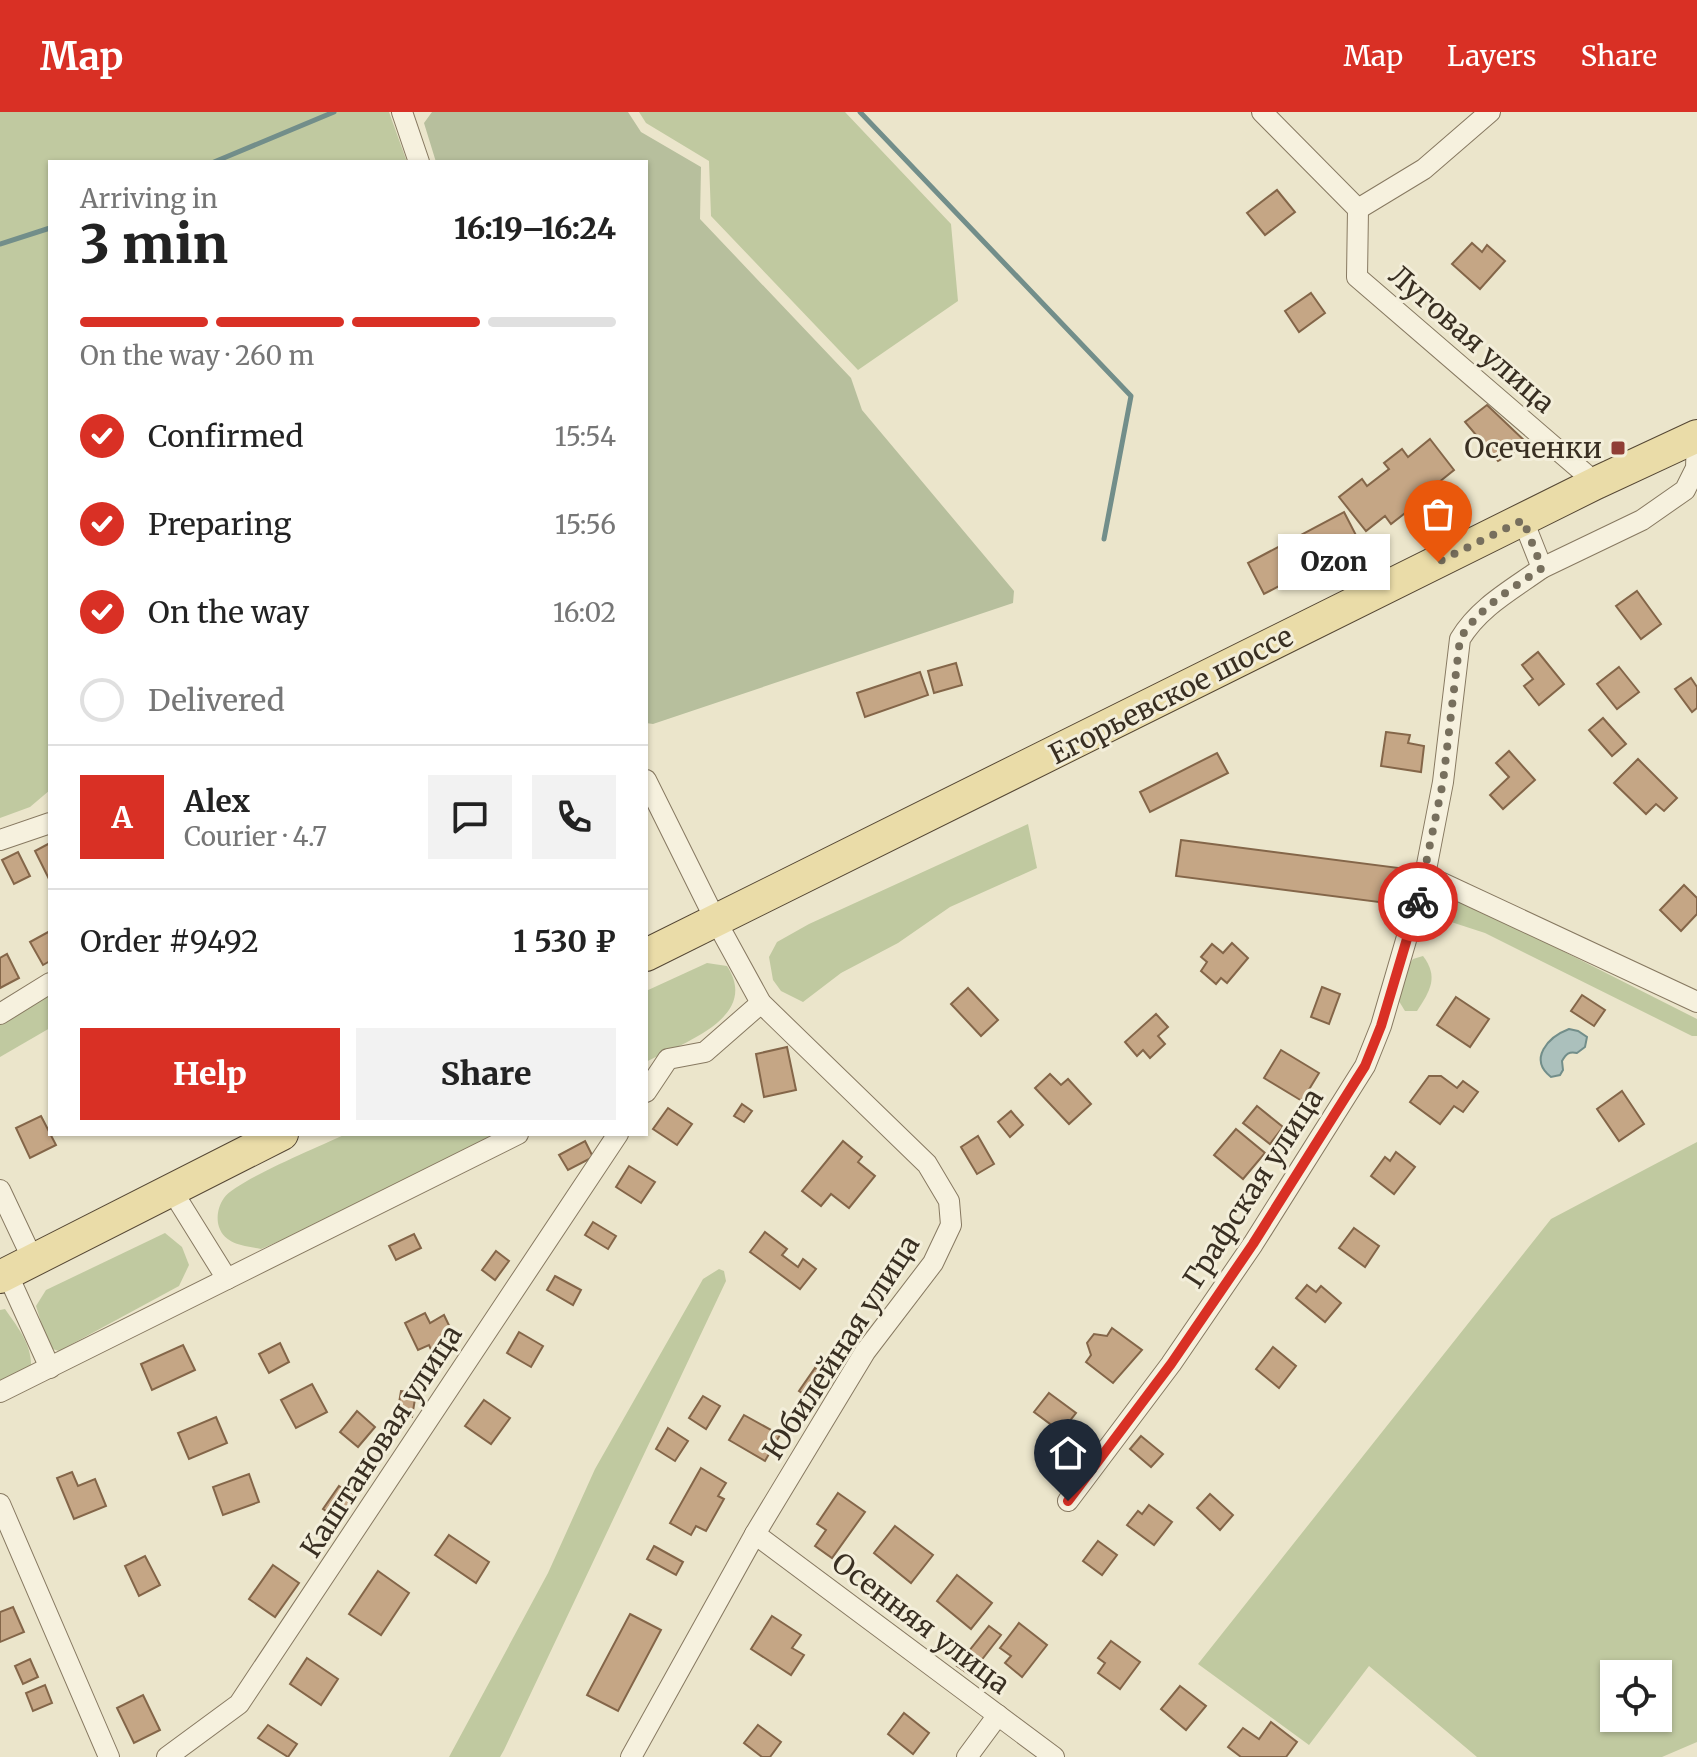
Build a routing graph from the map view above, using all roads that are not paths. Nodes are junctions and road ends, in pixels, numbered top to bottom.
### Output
1 (402, 112) edge
2 (1262, 112) edge
3 (1490, 112) edge
4 (418, 160) edge
5 (1358, 209) junction
6 (1697, 436) edge
7 (1596, 483) junction
8 (1523, 520) junction
9 (1542, 568) junction
10 (648, 784) edge
11 (48, 824) edge
12 (0, 840) edge
13 (1425, 875) junction
14 (716, 921) junction
15 (648, 954) edge
16 (48, 984) edge
17 (1697, 1002) edge
18 (761, 1003) junction
19 (0, 1014) edge
20 (668, 1059) junction
21 (648, 1069) edge
22 (648, 1089) edge
23 (278, 1136) edge
24 (514, 1136) edge
25 (617, 1136) edge
26 (171, 1189) junction
27 (0, 1190) edge
28 (13, 1270) edge
29 (227, 1279) junction
30 (50, 1368) junction
31 (0, 1392) edge
32 (1068, 1501) dead end
33 (0, 1504) edge
34 (755, 1534) junction
35 (998, 1715) junction
36 (109, 1757) edge
37 (167, 1757) edge
38 (631, 1757) edge
39 (967, 1757) edge
40 (1054, 1757) edge

1 - 4 street
2 - 5 street
3 - 5 street
5 - 7 street, Луговая улица
6 - 7 main road, Егорьевское шоссе
6 - 9 street, Графская улица
7 - 8 main road, Егорьевское шоссе
8 - 9 street
8 - 14 main road, Егорьевское шоссе
9 - 13 street, Графская улица
10 - 14 street, Юбилейная улица
11 - 12 street
13 - 17 street
13 - 32 street, Графская улица
14 - 15 main road, Егорьевское шоссе
14 - 18 street, Юбилейная улица
16 - 19 street
18 - 20 street
18 - 34 street, Юбилейная улица
20 - 21 street
20 - 22 street
23 - 26 main road
24 - 29 street
25 - 37 street, Каштановая улица
26 - 28 main road
26 - 29 street
27 - 28 street
28 - 30 street
29 - 30 street
30 - 31 street
33 - 36 street
34 - 35 street, Осенняя улица
34 - 38 street, Юбилейная улица
35 - 39 street
35 - 40 street, Осенняя улица

